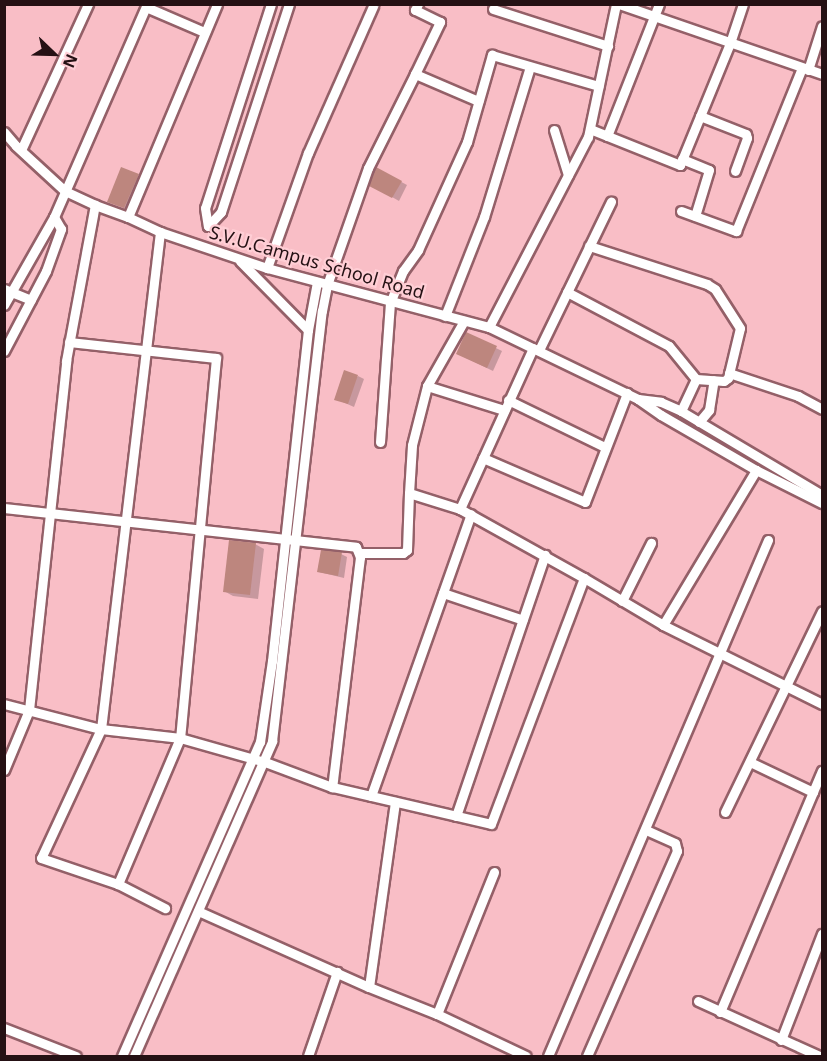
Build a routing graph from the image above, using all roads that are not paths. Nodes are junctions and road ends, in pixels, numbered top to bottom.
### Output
1 (88, 4) edge
2 (217, 4) edge
3 (271, 4) edge
4 (290, 4) edge
5 (418, 4) edge
6 (499, 4) edge
7 (618, 4) edge
8 (659, 4) edge
9 (743, 4) edge
10 (147, 6) edge
11 (373, 6) dead end
12 (654, 17) junction
13 (822, 26) edge
14 (204, 32) junction
15 (730, 43) junction
16 (608, 46) junction
17 (530, 67) junction
18 (805, 69) junction
19 (415, 74) junction
20 (822, 74) edge
21 (599, 86) junction
22 (478, 100) junction
23 (700, 116) junction
24 (590, 129) junction
25 (554, 130) dead end
26 (4, 132) edge
27 (608, 136) junction
28 (21, 150) junction
29 (682, 159) junction
30 (735, 171) dead end
31 (568, 175) junction
32 (65, 191) junction
33 (611, 202) dead end
34 (96, 205) junction
35 (681, 211) dead end
36 (695, 216) junction
37 (54, 217) junction
38 (128, 217) junction
39 (208, 226) junction
40 (160, 232) junction
41 (201, 246) junction
42 (589, 246) junction
43 (238, 258) junction
44 (267, 268) junction
45 (317, 282) junction
46 (327, 285) junction
47 (8, 291) edge
48 (567, 292) junction
49 (31, 300) junction
50 (390, 303) junction
51 (4, 305) edge
52 (445, 316) junction
53 (464, 321) junction
54 (489, 327) junction
55 (308, 330) junction
56 (69, 342) junction
57 (536, 349) junction
58 (4, 351) edge
59 (147, 351) junction
60 (729, 373) junction
61 (696, 379) junction
62 (714, 380) junction
63 (427, 386) junction
64 (627, 393) junction
65 (638, 399) junction
66 (508, 400) junction
67 (822, 409) edge
68 (504, 410) junction
69 (681, 411) junction
70 (699, 422) junction
71 (380, 442) dead end
72 (605, 447) junction
73 (483, 458) junction
74 (756, 470) junction
75 (409, 493) junction
76 (822, 495) edge
77 (822, 503) edge
78 (4, 508) edge
79 (460, 509) junction
80 (50, 513) junction
81 (471, 514) junction
82 (126, 522) junction
83 (199, 530) junction
84 (285, 537) junction
85 (296, 539) junction
86 (768, 540) dead end
87 (651, 543) dead end
88 (360, 553) junction
89 (544, 555) junction
90 (584, 578) junction
91 (443, 593) junction
92 (622, 601) junction
93 (822, 611) edge
94 (523, 620) junction
95 (663, 625) junction
96 (720, 654) junction
97 (787, 687) junction
98 (4, 704) edge
99 (822, 704) edge
100 (29, 710) junction
101 (101, 729) junction
102 (180, 738) junction
103 (254, 759) junction
104 (265, 762) junction
105 (750, 762) junction
106 (4, 770) edge
107 (822, 771) edge
108 (332, 787) junction
109 (813, 792) junction
110 (371, 796) junction
111 (395, 802) junction
112 (725, 812) dead end
113 (456, 816) junction
114 (646, 830) junction
115 (494, 872) dead end
116 (118, 884) junction
117 (165, 908) dead end
118 (198, 911) junction
119 (822, 934) edge
120 (337, 972) junction
121 (369, 987) junction
122 (698, 1001) dead end
123 (720, 1012) junction
124 (437, 1014) junction
125 (4, 1029) edge
126 (781, 1040) junction
127 (76, 1056) edge
128 (122, 1056) edge
129 (134, 1056) edge
130 (308, 1056) edge
131 (526, 1056) edge
132 (548, 1056) edge
133 (587, 1056) edge
134 (819, 1056) edge

1 - 28 street
2 - 14 street
3 - 39 street
4 - 39 street
5 - 19 street
6 - 16 street
7 - 12 street
7 - 16 street
8 - 12 street
9 - 15 street
10 - 14 street
10 - 32 street
11 - 44 street
12 - 15 street
12 - 27 street
13 - 18 street
14 - 38 street
15 - 18 street
15 - 23 street
16 - 21 street
17 - 21 street
17 - 22 street
17 - 52 street
18 - 20 street
18 - 36 street
19 - 22 street
19 - 46 street
21 - 24 street
22 - 50 street
23 - 29 street
23 - 30 street
24 - 27 street
24 - 31 street
25 - 31 street
26 - 28 street, S.V.U.Campus School Road
27 - 29 street
28 - 32 street, S.V.U.Campus School Road
29 - 36 street
31 - 54 street
32 - 34 street, S.V.U.Campus School Road
32 - 37 street
33 - 42 street
34 - 38 street, S.V.U.Campus School Road
34 - 56 street
35 - 36 street
37 - 47 street
37 - 49 street
38 - 40 street, S.V.U.Campus School Road
39 - 41 street
40 - 41 street, S.V.U.Campus School Road
40 - 59 street
41 - 43 street, S.V.U.Campus School Road
42 - 48 street
42 - 60 street
43 - 44 street, S.V.U.Campus School Road
43 - 55 street
44 - 45 street, S.V.U.Campus School Road
45 - 46 street, S.V.U.Campus School Road
45 - 55 street
46 - 50 street, S.V.U.Campus School Road
46 - 85 street
47 - 49 street
47 - 51 street
48 - 57 street
48 - 61 street
49 - 58 street
50 - 52 street, S.V.U.Campus School Road
50 - 71 street
52 - 53 street, S.V.U.Campus School Road
53 - 54 street, S.V.U.Campus School Road
53 - 63 street
54 - 57 street, S.V.U.Campus School Road
55 - 84 street
56 - 59 street
56 - 80 street
57 - 64 street, S.V.U.Campus School Road
57 - 66 street
59 - 82 street
59 - 83 street
60 - 62 street
60 - 67 street
61 - 62 street
61 - 69 street
62 - 70 street
63 - 68 street
63 - 75 street
64 - 65 street, S.V.U.Campus School Road
64 - 72 street
65 - 69 street, S.V.U.Campus School Road
65 - 74 street, S.V.U.Campus School Road
66 - 68 street
66 - 72 street
68 - 73 street
69 - 70 street, S.V.U.Campus School Road
70 - 76 street, S.V.U.Campus School Road
72 - 73 street
73 - 79 street
74 - 77 street, S.V.U.Campus School Road
74 - 95 street
75 - 79 street
75 - 88 street
78 - 80 street
79 - 81 street
80 - 82 street
80 - 100 street
81 - 89 street
81 - 91 street
82 - 83 street
82 - 101 street
83 - 84 street
83 - 102 street
84 - 85 street
84 - 103 street
85 - 88 street
85 - 104 street
86 - 96 street
87 - 92 street
88 - 108 street
89 - 90 street
89 - 94 street
90 - 92 street
90 - 113 street
91 - 94 street
91 - 110 street
92 - 95 street
93 - 97 street
94 - 113 street
95 - 96 street
96 - 97 street
96 - 114 street
97 - 99 street
97 - 105 street
98 - 100 street
100 - 101 street
100 - 106 street
101 - 102 street
101 - 116 street
102 - 103 street
102 - 116 street
103 - 104 street
103 - 128 street
104 - 108 street
104 - 118 street
105 - 109 street
105 - 112 street
107 - 109 street
108 - 110 street
109 - 123 street
110 - 111 street
111 - 113 street
111 - 121 street
114 - 132 street
114 - 133 street
115 - 124 street
116 - 117 street
118 - 120 street
118 - 129 street
119 - 126 street
120 - 121 street
120 - 130 street
121 - 124 street
122 - 123 street
123 - 126 street
124 - 131 street
125 - 127 street
126 - 134 street

